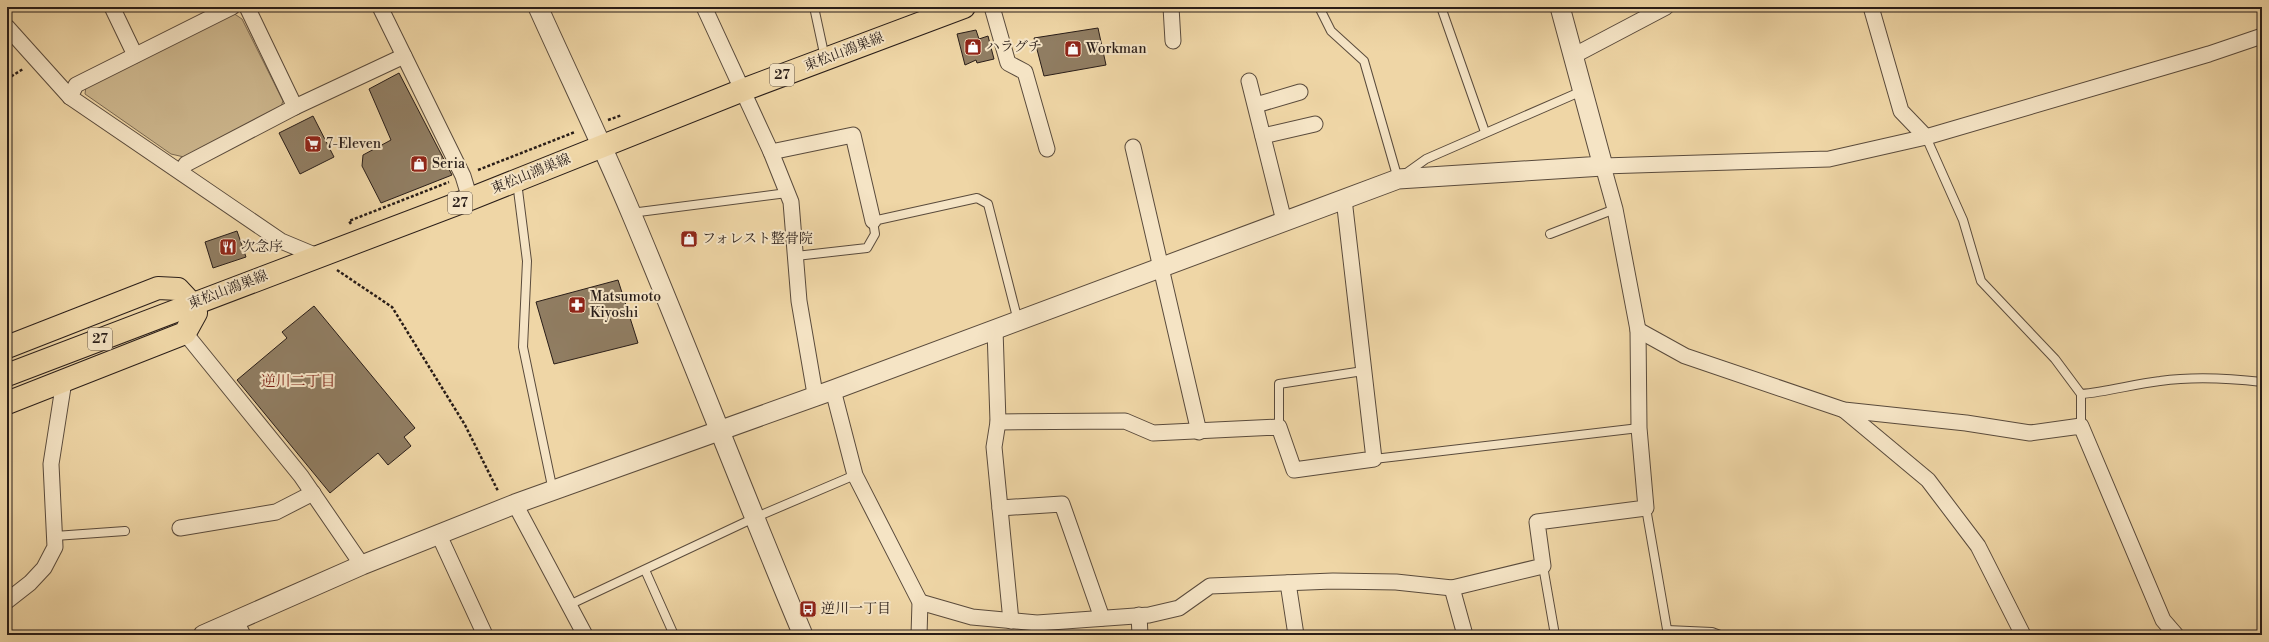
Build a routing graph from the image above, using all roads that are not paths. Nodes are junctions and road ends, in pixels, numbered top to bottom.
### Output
1 (112, 7) edge
2 (232, 7) edge
3 (248, 7) edge
4 (380, 7) edge
5 (538, 7) edge
6 (704, 7) edge
7 (814, 7) edge
8 (964, 7) edge
9 (992, 7) edge
10 (1171, 7) edge
11 (1318, 7) edge
12 (1441, 7) edge
13 (1560, 7) edge
14 (1666, 7) edge
15 (1871, 7) edge
16 (7, 27) edge
17 (2262, 36) edge
18 (1173, 41) dead end
19 (135, 55) junction
20 (404, 56) junction
21 (1573, 56) junction
22 (826, 59) junction
23 (1249, 81) dead end
24 (743, 90) junction
25 (1582, 91) junction
26 (1300, 92) dead end
27 (70, 97) junction
28 (1256, 105) junction
29 (295, 107) junction
30 (1315, 124) dead end
31 (1485, 132) junction
32 (1263, 136) junction
33 (1926, 137) junction
34 (601, 146) junction
35 (1133, 147) dead end
36 (1047, 149) dead end
37 (771, 152) junction
38 (1603, 166) junction
39 (181, 171) junction
40 (1398, 179) junction
41 (517, 180) junction
42 (787, 193) junction
43 (470, 199) junction
44 (1344, 199) junction
45 (1615, 209) junction
46 (631, 213) junction
47 (873, 221) junction
48 (1284, 221) junction
49 (1550, 234) dead end
50 (317, 256) junction
51 (796, 256) junction
52 (1160, 268) junction
53 (192, 304) junction
54 (1018, 321) junction
55 (995, 329) junction
56 (1638, 330) junction
57 (185, 333) junction
58 (7, 347) edge
59 (1363, 371) junction
60 (7, 375) edge
61 (64, 381) junction
62 (2262, 382) edge
63 (824, 392) junction
64 (2081, 394) junction
65 (7, 403) edge
66 (1844, 410) junction
67 (998, 422) junction
68 (2082, 426) junction
69 (1279, 427) junction
70 (1639, 428) junction
71 (720, 429) junction
72 (1199, 432) junction
73 (1374, 459) junction
74 (855, 475) junction
75 (553, 491) junction
76 (313, 493) junction
77 (510, 505) junction
78 (1000, 508) junction
79 (1646, 508) junction
80 (754, 518) junction
81 (180, 528) dead end
82 (125, 532) dead end
83 (438, 533) junction
84 (56, 536) junction
85 (362, 565) junction
86 (1543, 566) junction
87 (644, 570) junction
88 (1288, 583) junction
89 (1452, 588) junction
90 (7, 602) edge
91 (920, 602) junction
92 (569, 605) junction
93 (1139, 615) junction
94 (1102, 618) junction
95 (1012, 621) junction
96 (239, 628) edge
97 (1038, 629) edge
98 (1667, 632) edge
99 (203, 635) edge
100 (485, 635) edge
101 (585, 635) edge
102 (674, 635) edge
103 (803, 635) edge
104 (919, 635) edge
105 (1140, 635) edge
106 (1296, 635) edge
107 (1464, 635) edge
108 (1555, 635) edge
109 (1720, 635) edge
110 (2023, 635) edge
111 (2176, 635) edge

1 - 19 street
2 - 19 street
3 - 29 street
4 - 20 street
5 - 34 street
6 - 24 street
7 - 22 lane
8 - 22 main road, 東松山鴻巣線 / 27
9 - 36 street
10 - 18 street
11 - 40 lane
12 - 31 lane
13 - 21 street
14 - 21 street
15 - 33 street
16 - 27 street
17 - 33 street
19 - 27 street
20 - 29 street
20 - 43 street
21 - 25 street
22 - 24 main road, 東松山鴻巣線 / 27
23 - 28 street
24 - 34 main road, 東松山鴻巣線 / 27
24 - 37 street
25 - 31 lane
25 - 38 street
26 - 28 street
27 - 39 street
28 - 32 street
29 - 39 street
30 - 32 street
31 - 40 lane
32 - 48 street
33 - 38 street
33 - 64 lane
34 - 41 main road, 東松山鴻巣線 / 27
34 - 46 street
35 - 52 street
37 - 42 street
37 - 47 street
38 - 40 street
38 - 45 street
39 - 50 street
40 - 44 street
41 - 43 main road, 東松山鴻巣線 / 27
41 - 75 lane
42 - 46 lane
42 - 51 street
43 - 50 main road, 東松山鴻巣線 / 27
44 - 48 street
44 - 59 street
45 - 49 lane
45 - 56 street
46 - 71 street
47 - 51 lane
47 - 54 lane
48 - 52 street
50 - 53 main road, 東松山鴻巣線 / 27
51 - 63 street
52 - 54 street
52 - 72 street
53 - 57 main road
53 - 58 main road
53 - 60 main road, 東松山鴻巣線 / 27
54 - 55 street
55 - 63 street
55 - 67 street
56 - 66 street
56 - 70 street
57 - 61 main road
57 - 76 street
59 - 69 lane
59 - 73 street
61 - 65 main road
61 - 84 street
62 - 64 lane
63 - 71 street
63 - 74 street
64 - 68 lane
66 - 68 street
66 - 110 street
67 - 72 street
67 - 78 street
68 - 111 street
69 - 72 street
69 - 73 street
70 - 73 lane
70 - 79 street
71 - 75 street
71 - 80 street
74 - 80 lane
74 - 91 street
75 - 77 street
76 - 81 street
76 - 85 street
77 - 83 street
77 - 92 street
78 - 94 street
78 - 95 street
79 - 86 street
79 - 98 lane
80 - 87 lane
80 - 103 street
82 - 84 lane
83 - 85 street
83 - 100 street
84 - 90 street
85 - 96 street
86 - 89 street
86 - 108 lane
87 - 92 lane
87 - 102 lane
88 - 89 street
88 - 93 street
88 - 106 street
89 - 107 street
91 - 95 street
91 - 104 street
92 - 101 street
93 - 94 street
93 - 105 street
94 - 97 street
95 - 97 street
96 - 99 street
98 - 109 lane

